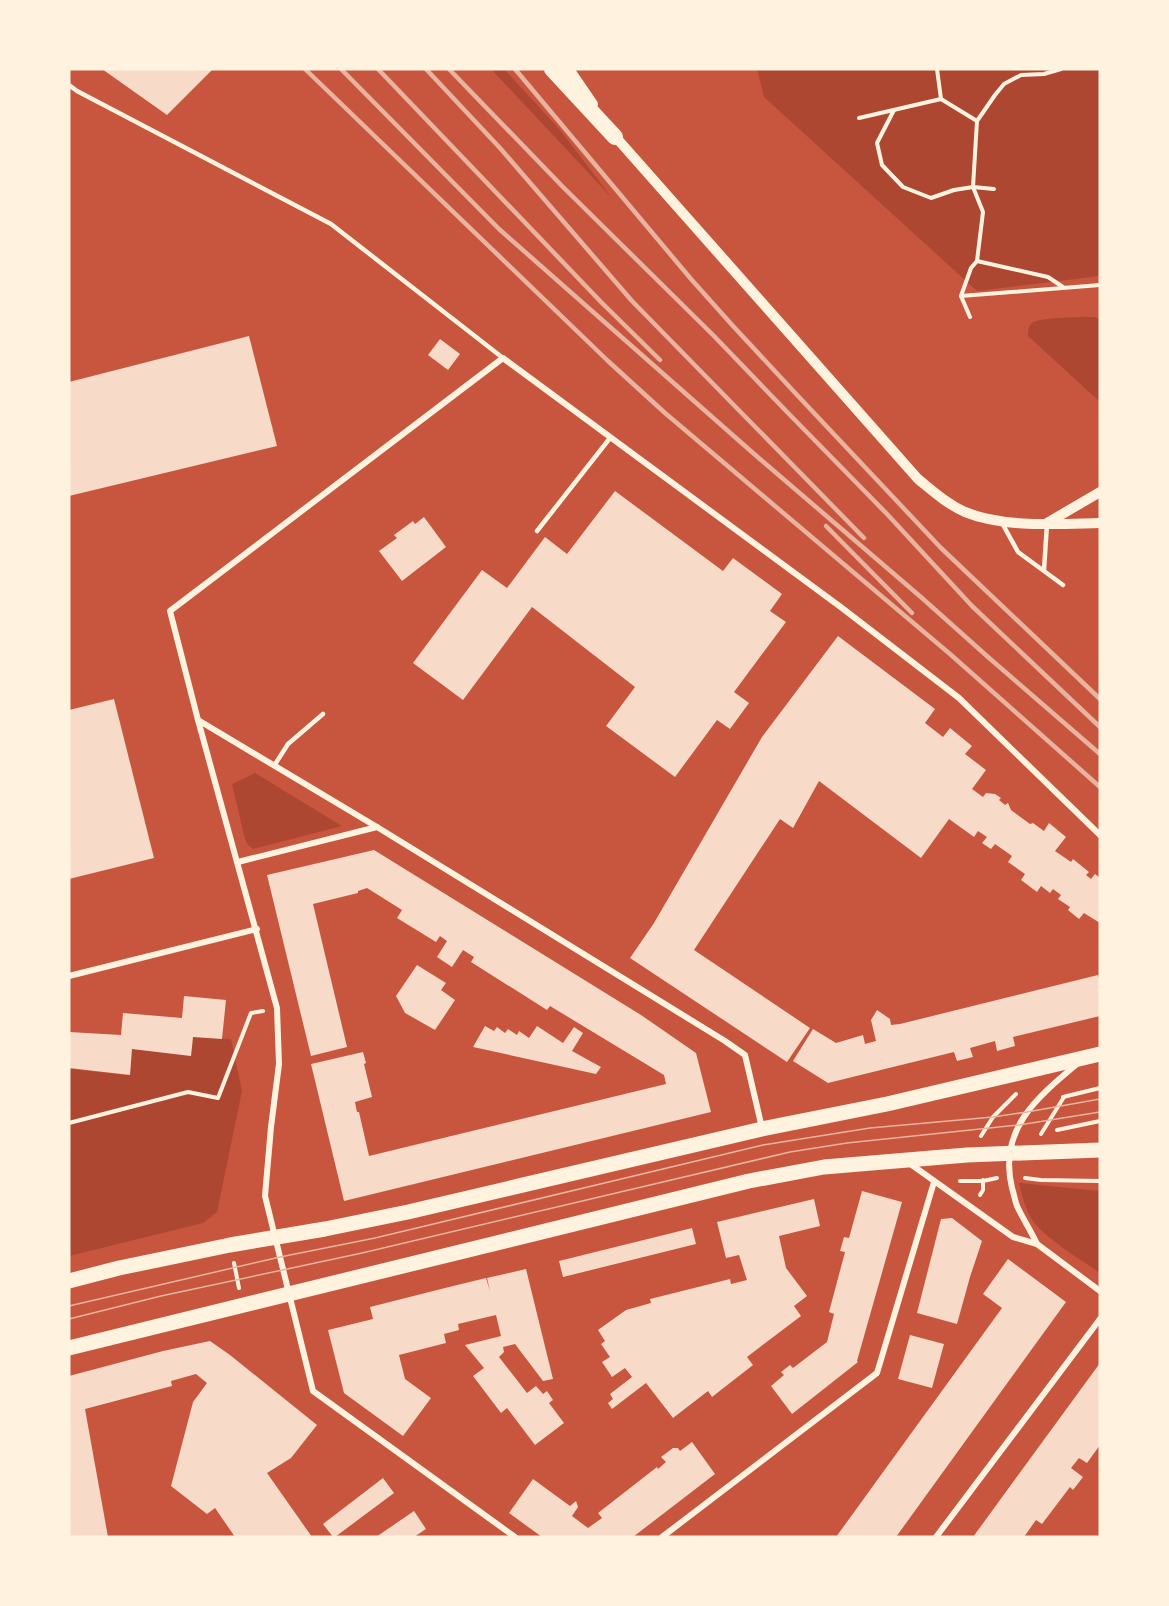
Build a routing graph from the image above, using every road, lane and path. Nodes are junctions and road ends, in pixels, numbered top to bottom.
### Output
1 (552, 69) edge
2 (570, 69) edge
3 (937, 69) edge
4 (1061, 69) edge
5 (69, 85) edge
6 (941, 99) junction
7 (894, 110) junction
8 (859, 118) dead end
9 (977, 121) junction
10 (615, 137) junction
11 (974, 187) junction
12 (994, 189) dead end
13 (977, 261) junction
14 (1100, 285) edge
15 (1063, 287) junction
16 (961, 296) junction
17 (970, 318) dead end
18 (503, 358) junction
19 (610, 438) junction
20 (1100, 492) edge
21 (1000, 521) junction
22 (1047, 524) junction
23 (1100, 524) edge
24 (537, 531) dead end
25 (1044, 570) junction
26 (1063, 585) dead end
27 (323, 714) dead end
28 (198, 720) junction
29 (274, 766) junction
30 (377, 827) junction
31 (1100, 835) edge
32 (238, 862) junction
33 (257, 929) junction
34 (69, 976) edge
35 (277, 1008) junction
36 (1100, 1054) edge
37 (1084, 1058) junction
38 (1015, 1074) junction
39 (1100, 1121) edge
40 (69, 1123) edge
41 (762, 1129) junction
42 (1041, 1134) dead end
43 (1100, 1150) edge
44 (1009, 1154) junction
45 (980, 1155) junction
46 (903, 1160) junction
47 (1009, 1176) junction
48 (983, 1180) junction
49 (1100, 1181) edge
50 (934, 1182) junction
51 (276, 1238) junction
52 (1037, 1244) junction
53 (230, 1245) junction
54 (69, 1281) edge
55 (1100, 1291) edge
56 (289, 1293) junction
57 (243, 1305) junction
58 (1100, 1318) edge
59 (69, 1348) edge
60 (515, 1537) edge
61 (662, 1537) edge
62 (936, 1537) edge

1 - 10 highway
2 - 10 street
3 - 6 path
4 - 9 path
5 - 18 lane
6 - 7 path
6 - 9 path
7 - 8 path
7 - 11 path
9 - 11 path
10 - 21 street
11 - 12 path
11 - 13 path
13 - 15 path
13 - 16 path
14 - 15 path
15 - 16 path
16 - 17 path
18 - 19 street
18 - 28 street
19 - 24 lane
19 - 31 street
20 - 22 street
21 - 22 street
21 - 25 lane
22 - 23 street
22 - 25 lane
25 - 26 lane
27 - 29 lane
28 - 29 street
28 - 32 street
29 - 30 street
30 - 32 street
30 - 41 street
32 - 33 street
33 - 34 street
33 - 35 street
35 - 40 path
35 - 51 street
36 - 37 main road
37 - 38 main road
37 - 44 street
38 - 41 main road
38 - 45 path
39 - 42 path
41 - 51 main road
43 - 44 main road
44 - 45 main road
44 - 47 street
45 - 46 main road
45 - 48 path
46 - 50 street
46 - 56 main road
47 - 48 path
47 - 49 path
47 - 52 street
48 - 50 path
50 - 52 street
50 - 61 street
51 - 53 main road
51 - 56 street
52 - 55 street
53 - 54 main road
53 - 57 path
56 - 57 main road
56 - 60 street
57 - 59 main road
58 - 62 street

